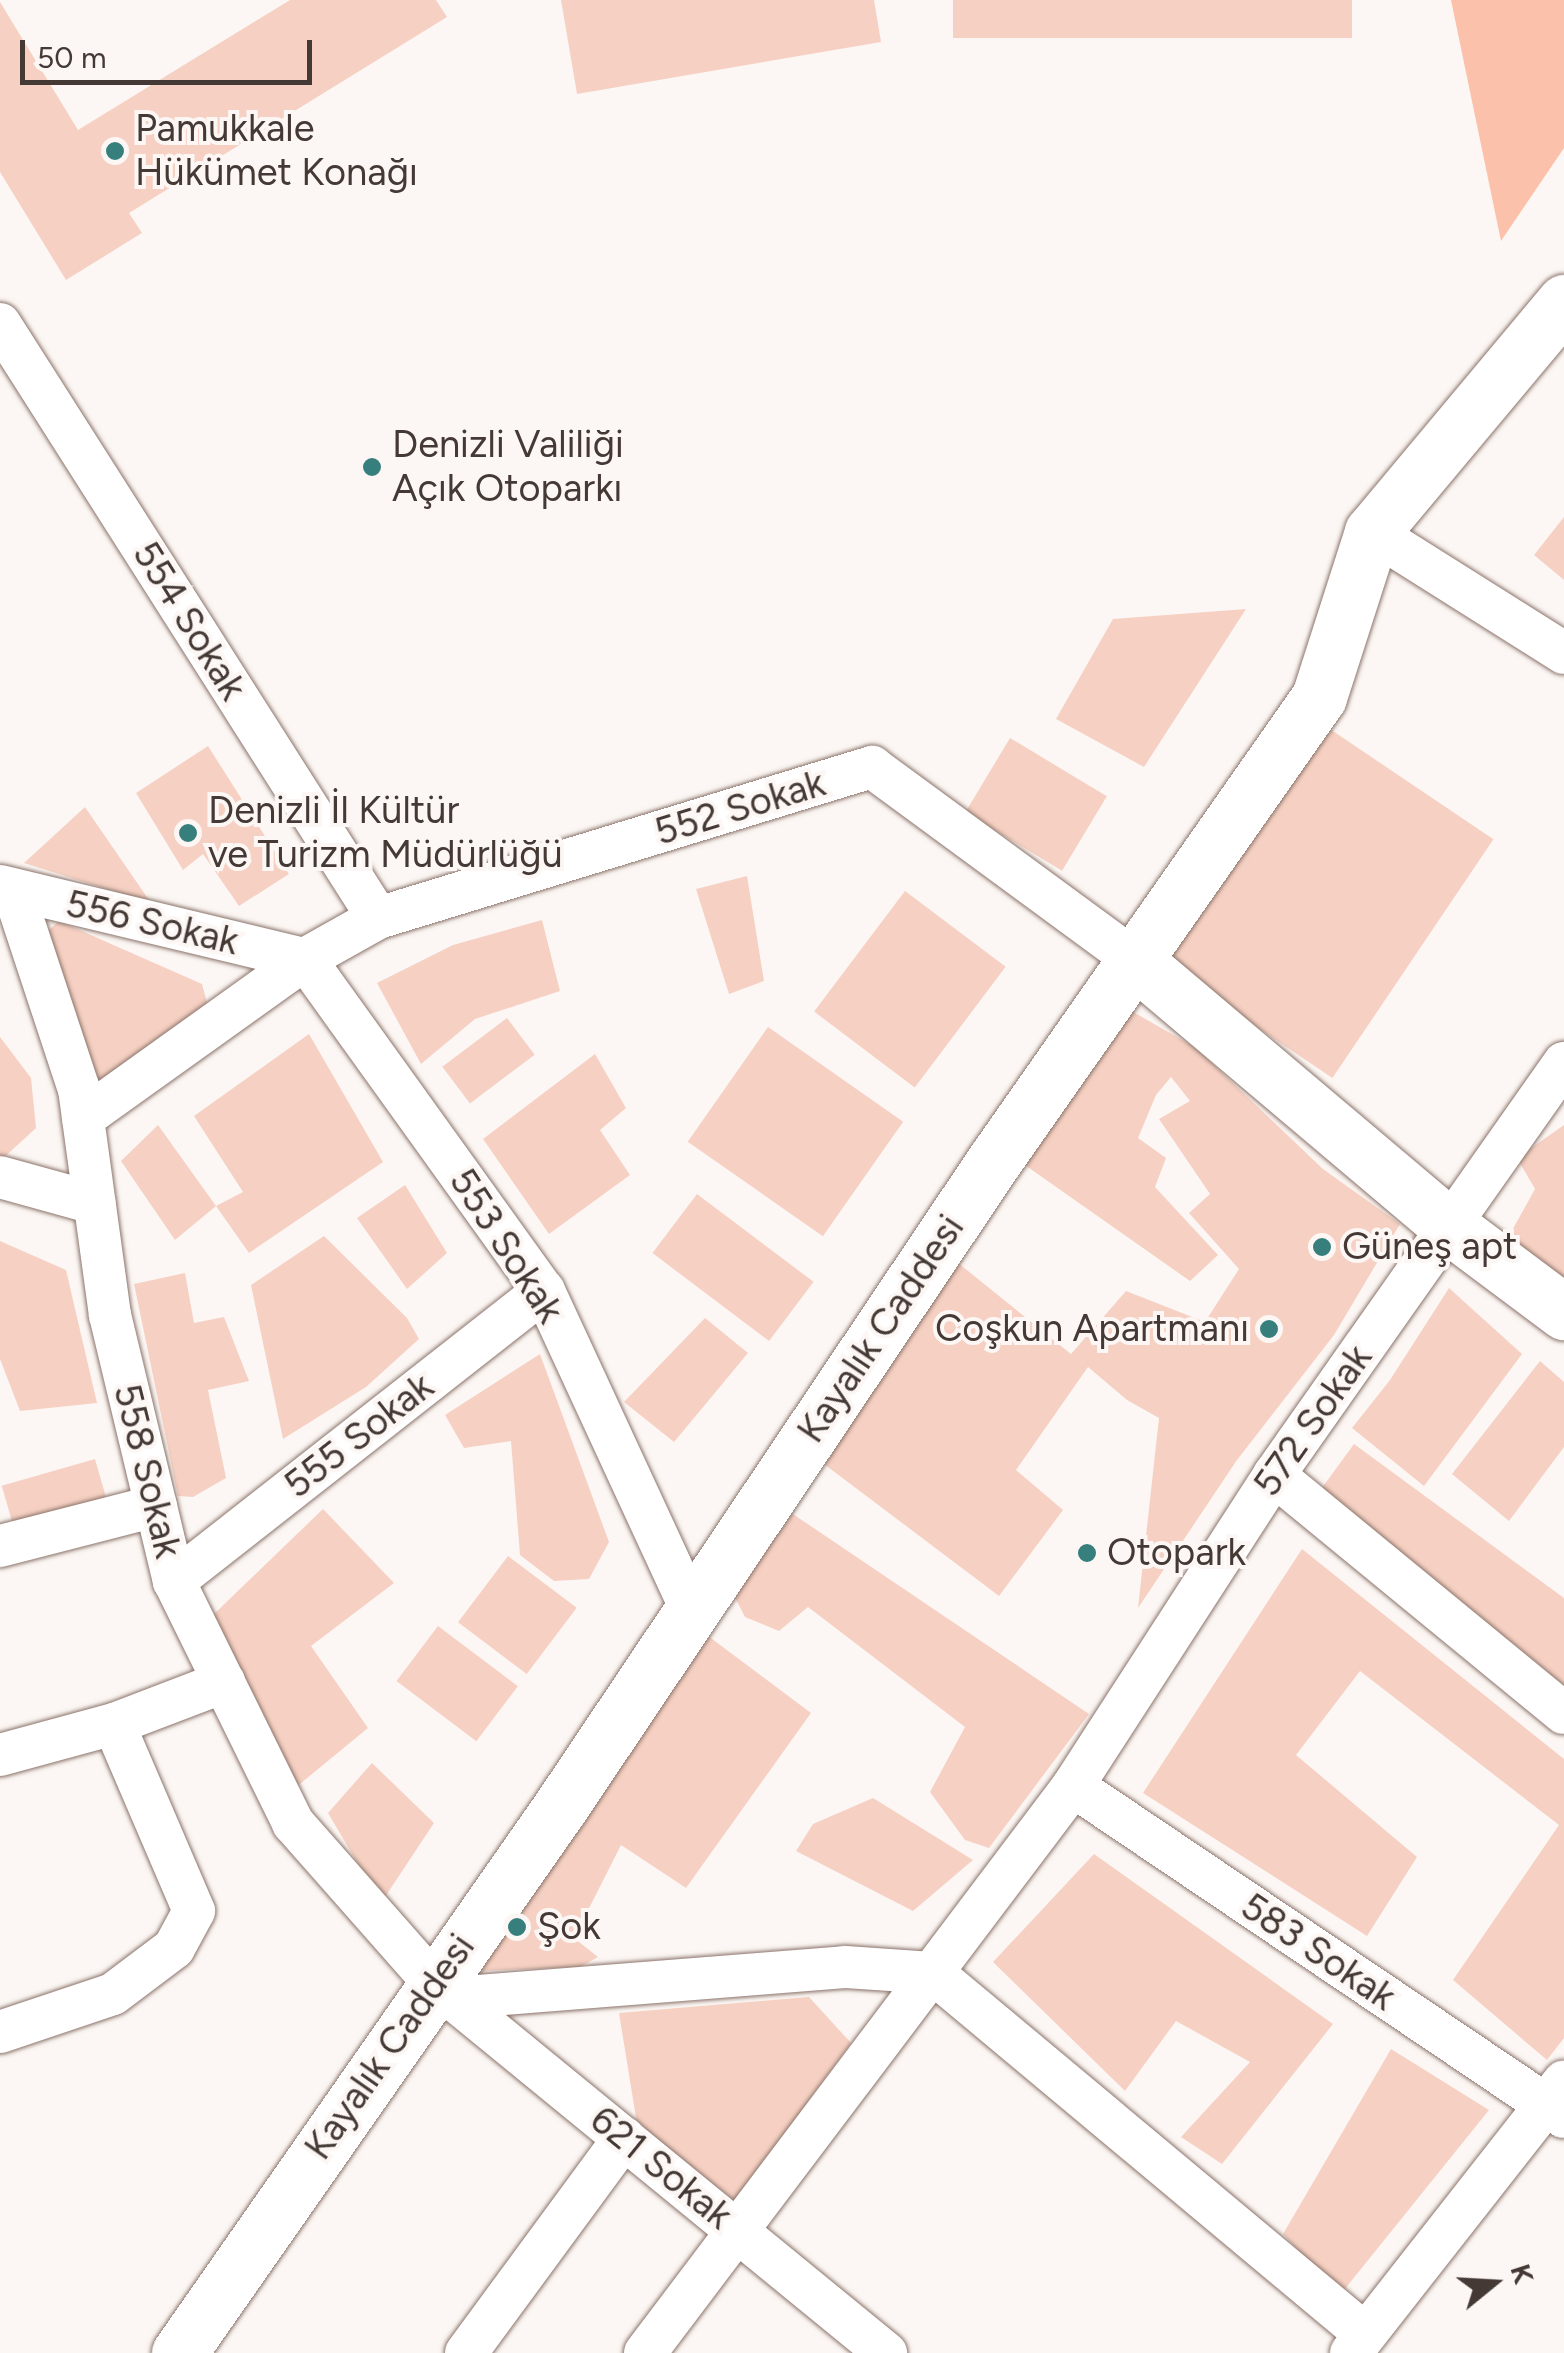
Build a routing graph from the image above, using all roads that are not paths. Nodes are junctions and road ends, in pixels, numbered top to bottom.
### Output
1 (1564, 302) edge
2 (0, 324) edge
3 (1372, 532) junction
4 (1564, 653) edge
5 (7, 888) edge
6 (378, 918) junction
7 (305, 959) junction
8 (1133, 960) junction
9 (1564, 1063) edge
10 (83, 1118) junction
11 (0, 1177) edge
12 (94, 1203) junction
13 (1449, 1226) junction
14 (544, 1291) junction
15 (1564, 1312) edge
16 (1274, 1475) junction
17 (156, 1506) junction
18 (0, 1546) edge
19 (174, 1581) junction
20 (692, 1611) junction
21 (224, 1682) junction
22 (1564, 1713) edge
23 (114, 1724) junction
24 (0, 1754) edge
25 (1073, 1786) junction
26 (933, 1972) junction
27 (444, 1991) junction
28 (0, 2032) edge
29 (1557, 2100) edge
30 (624, 2138) junction
31 (739, 2232) junction
32 (1358, 2344) edge
33 (179, 2353) edge
34 (466, 2353) edge
35 (645, 2353) edge
36 (886, 2353) edge

1 - 3 street, Kayalık Caddesi
2 - 6 street, 554 Sokak
3 - 4 street
3 - 8 street, Kayalık Caddesi
5 - 7 street, 556 Sokak
5 - 10 street, 558 Sokak
6 - 7 street, 552 Sokak
6 - 8 street, 552 Sokak
7 - 10 street, 552 Sokak
7 - 14 street, 553 Sokak
8 - 13 street
8 - 20 street, Kayalık Caddesi
9 - 13 street, 572 Sokak
10 - 12 street, 558 Sokak
11 - 12 street
12 - 17 street, 558 Sokak
13 - 15 street
13 - 16 street, 572 Sokak
14 - 19 street, 555 Sokak
14 - 20 street, 553 Sokak
16 - 22 street
16 - 25 street, 572 Sokak
17 - 18 street
17 - 19 street, 558 Sokak
19 - 21 street, 558 Sokak
20 - 27 street, Kayalık Caddesi
21 - 23 street
21 - 27 street, 558 Sokak
23 - 24 street
23 - 28 street
25 - 26 street, 572 Sokak
25 - 29 street, 583 Sokak
26 - 27 street
26 - 31 street, 572 Sokak
26 - 32 street
27 - 30 street, 621 Sokak
27 - 33 street, Kayalık Caddesi
29 - 32 street
30 - 31 street, 621 Sokak
30 - 34 street
31 - 35 street, 572 Sokak
31 - 36 street, 621 Sokak

